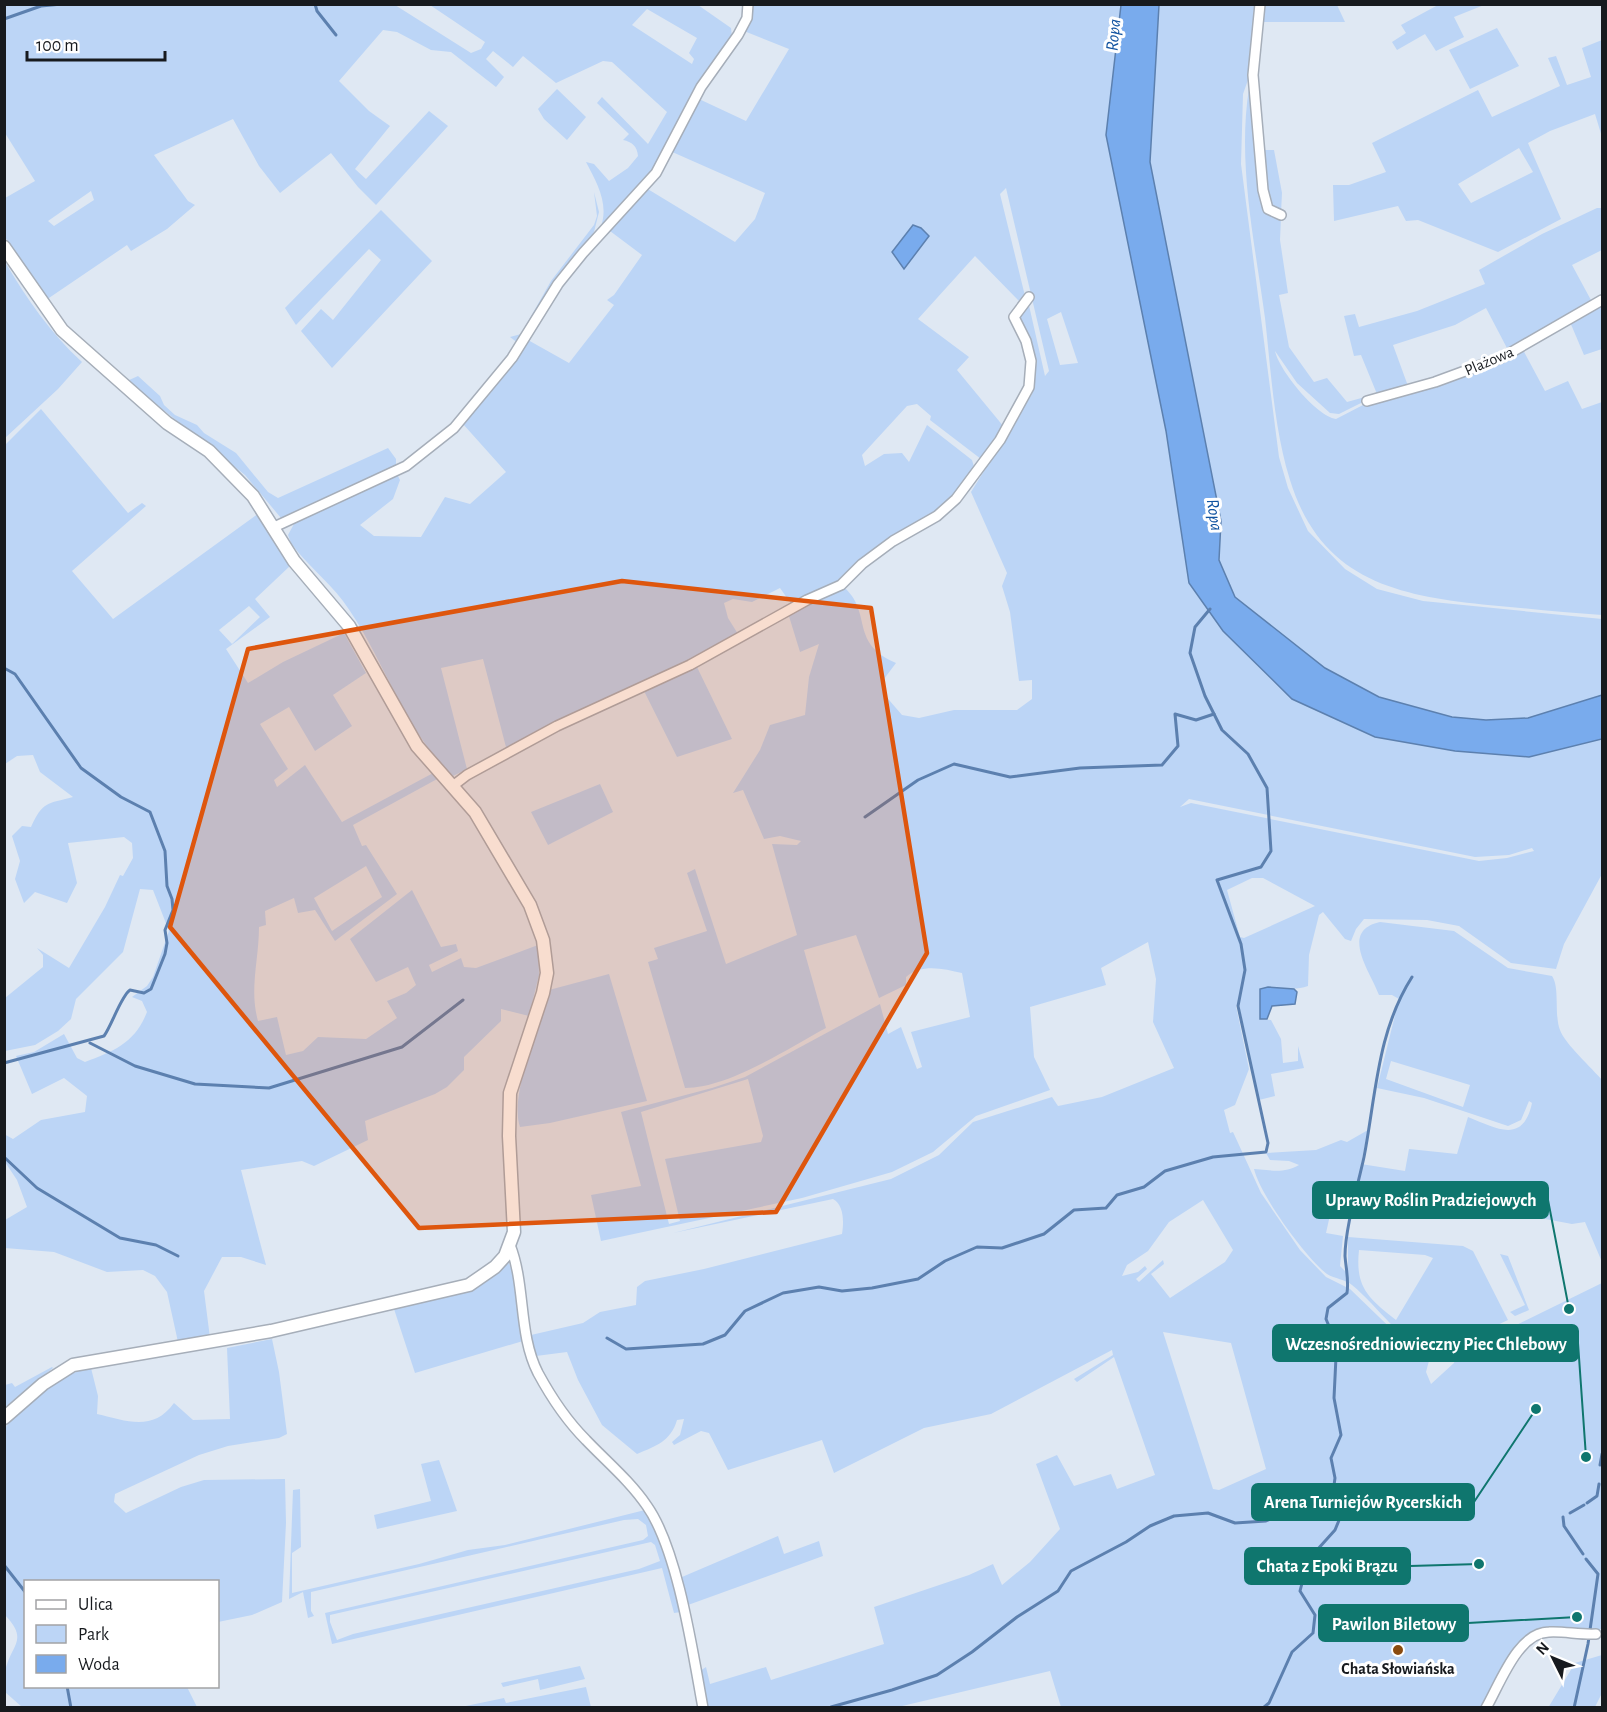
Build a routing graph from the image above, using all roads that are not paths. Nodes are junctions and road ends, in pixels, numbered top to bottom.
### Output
1 (748, 4) edge
2 (1260, 4) edge
3 (1281, 215) dead end
4 (4, 247) edge
5 (1029, 297) dead end
6 (1602, 300) edge
7 (1367, 401) dead end
8 (272, 528) junction
9 (454, 785) junction
10 (510, 1245) junction
11 (4, 1418) edge
12 (1592, 1634) dead end
13 (703, 1707) edge
14 (1486, 1707) edge

1 - 8 street
2 - 3 street
4 - 8 street
5 - 9 street
6 - 7 street, Plażowa
8 - 9 street
9 - 10 street
10 - 11 street
10 - 13 street
12 - 14 street

